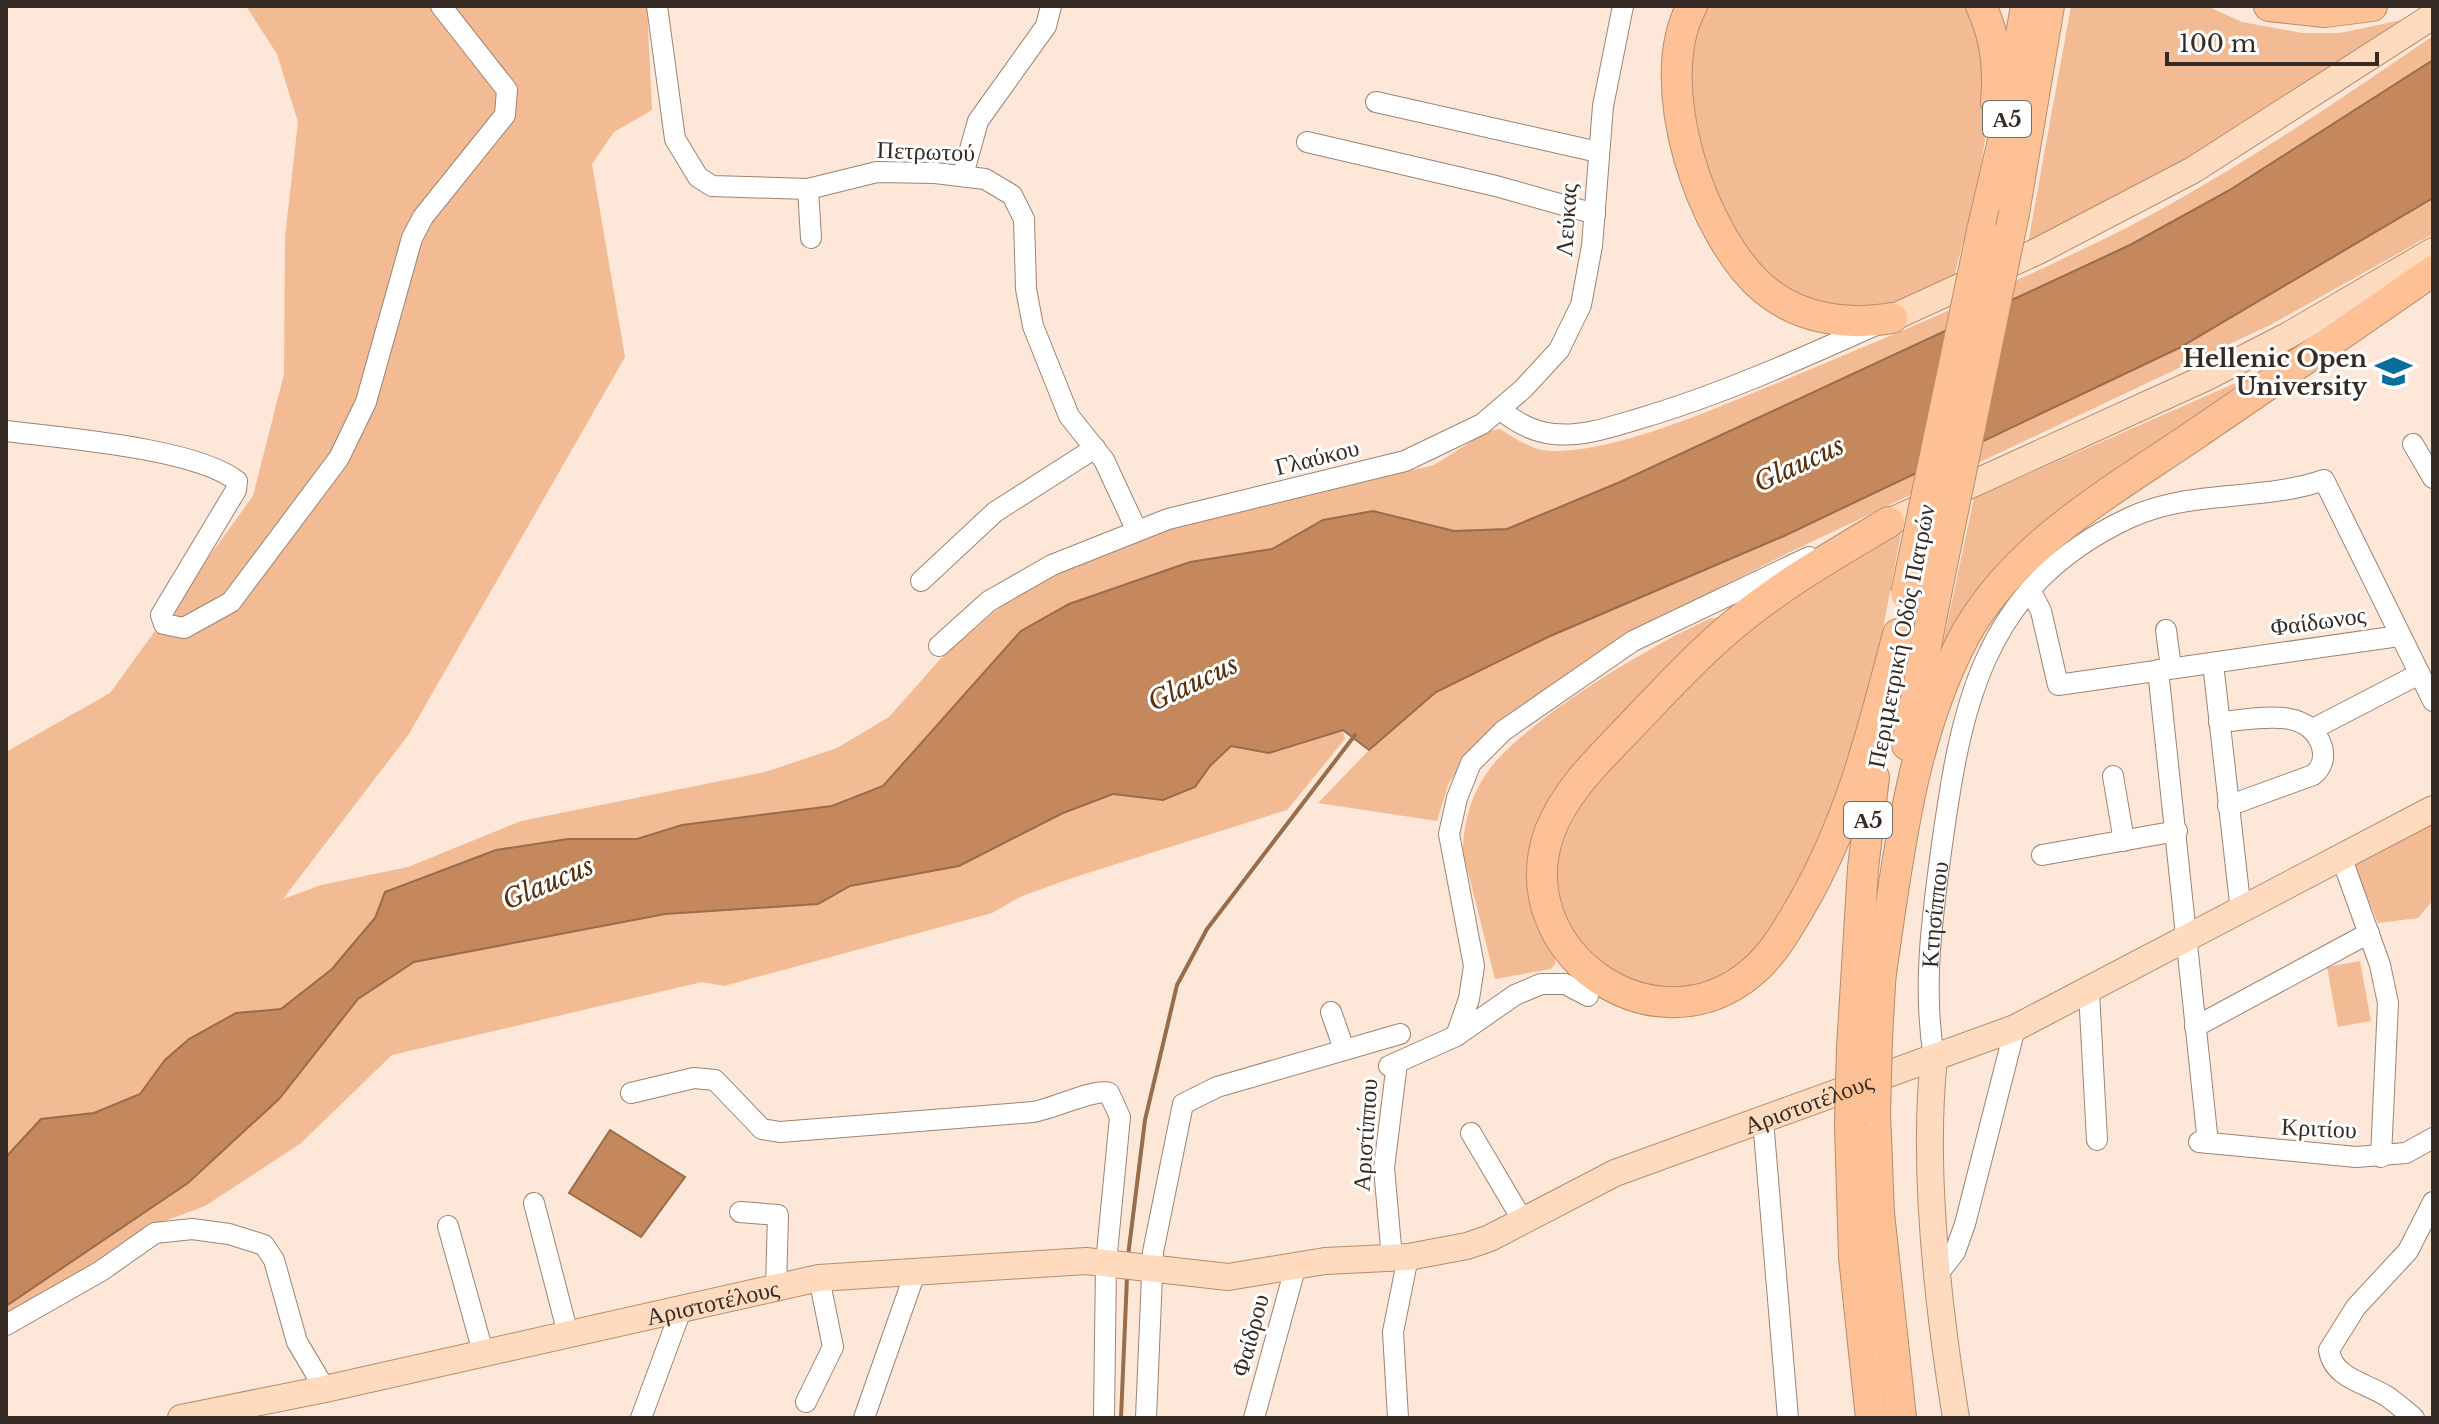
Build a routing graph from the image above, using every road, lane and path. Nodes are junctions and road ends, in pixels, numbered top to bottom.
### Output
1 (441, 6) edge
2 (657, 6) edge
3 (1051, 6) edge
4 (1623, 6) edge
5 (1692, 6) edge
6 (1981, 6) edge
7 (2026, 6) edge
8 (2049, 6) edge
9 (2269, 6) edge
10 (2372, 6) edge
11 (2433, 16) edge
12 (1376, 102) dead end
13 (1307, 142) dead end
14 (1598, 152) junction
15 (963, 175) junction
16 (808, 189) junction
17 (1595, 214) junction
18 (1984, 226) junction
19 (811, 238) dead end
20 (2433, 251) edge
21 (2433, 271) edge
22 (1892, 318) junction
23 (1500, 409) junction
24 (6, 431) edge
25 (2413, 444) dead end
26 (1095, 448) junction
27 (2433, 478) edge
28 (2166, 504) joint
29 (1889, 522) junction
30 (1137, 531) junction
31 (921, 581) dead end
32 (2030, 590) junction
33 (2166, 630) dead end
34 (1898, 634) junction
35 (2399, 636) junction
36 (939, 646) dead end
37 (2213, 663) junction
38 (2164, 669) junction
39 (2419, 674) junction
40 (2433, 701) edge
41 (2219, 722) junction
42 (2313, 729) junction
43 (2113, 776) dead end
44 (2228, 806) junction
45 (2433, 809) edge
46 (2177, 831) junction
47 (2124, 841) junction
48 (2042, 855) dead end
49 (2342, 859) junction
50 (2241, 912) junction
51 (2369, 933) junction
52 (2187, 940) junction
53 (1879, 986) junction
54 (2089, 992) junction
55 (1588, 996) dead end
56 (1331, 1012) dead end
57 (2195, 1027) junction
58 (2015, 1028) junction
59 (1400, 1034) dead end
60 (1456, 1036) junction
61 (1865, 1043) junction
62 (1344, 1049) junction
63 (1934, 1058) junction
64 (631, 1093) dead end
65 (1863, 1119) junction
66 (1763, 1120) junction
67 (1471, 1133) dead end
68 (2433, 1138) edge
69 (2097, 1140) dead end
70 (2381, 1157) junction
71 (2433, 1202) edge
72 (534, 1203) dead end
73 (740, 1212) dead end
74 (1523, 1221) junction
75 (448, 1226) dead end
76 (1400, 1257) junction
77 (1110, 1264) junction
78 (1296, 1265) junction
79 (916, 1270) junction
80 (1148, 1270) junction
81 (1937, 1275) junction
82 (819, 1278) junction
83 (776, 1288) junction
84 (681, 1310) junction
85 (6, 1325) edge
86 (568, 1334) junction
87 (483, 1352) junction
88 (325, 1389) junction
89 (806, 1402) dead end
90 (181, 1418) edge
91 (641, 1418) edge
92 (864, 1418) edge
93 (1104, 1418) edge
94 (1146, 1418) edge
95 (1254, 1418) edge
96 (1398, 1418) edge
97 (1788, 1418) edge
98 (1871, 1418) edge
99 (1901, 1418) edge
100 (1956, 1418) edge
101 (2414, 1418) edge

1 - 24 street
2 - 16 street, Πετρωτού
3 - 15 street
4 - 14 street, Λεύκας
5 - 22 highway
6 - 18 highway
7 - 18 highway, Περιμετρική Οδός Πατρών / Α5
8 - 53 highway, Περιμετρική Οδός Πατρών / Α5, bridge
9 - 10 highway
11 - 22 main road
12 - 14 street
13 - 17 street
14 - 17 street, Λεύκας
15 - 16 street, Πετρωτού
15 - 26 street, Πετρωτού
16 - 19 street
17 - 23 street, Λεύκας
18 - 34 highway, Περιμετρική Οδός Πατρών / Α5, bridge
20 - 29 main road
21 - 53 highway
22 - 23 street
23 - 30 street, Γλαύκου
25 - 27 street
26 - 30 street, Πετρωτού
26 - 31 street
28 - 32 street, Κτησίππου
28 - 35 street, Φαίδωνος
29 - 34 highway
29 - 60 street
30 - 36 street, Γλαύκου
32 - 38 street, Φαίδωνος
32 - 63 street, Κτησίππου
33 - 38 street
34 - 61 highway, Περιμετρική Οδός Πατρών / Α5
35 - 37 street, Φαίδωνος
35 - 39 street
37 - 38 street, Φαίδωνος
37 - 41 street
38 - 46 street
39 - 40 street
39 - 42 street
41 - 42 street
41 - 44 street
42 - 44 street
43 - 47 street
44 - 50 street
45 - 49 main road, Αριστοτέλους
46 - 47 street
46 - 52 street
47 - 48 street
49 - 50 main road, Αριστοτέλους
49 - 51 street
50 - 52 main road, Αριστοτέλους
51 - 57 street
51 - 70 street
52 - 54 main road, Αριστοτέλους
52 - 57 street
53 - 61 highway, Περιμετρική Οδός Πατρών / Α5
54 - 58 main road, Αριστοτέλους
54 - 69 street
55 - 60 street
56 - 62 street
57 - 70 street, Κριτίου
58 - 63 main road, Αριστοτέλους
58 - 81 street
59 - 62 street
60 - 76 street, Αριστίππου
61 - 65 highway, Περιμετρική Οδός Πατρών / Α5, bridge
62 - 80 street
63 - 66 main road, Αριστοτέλους
63 - 81 main road, Κτησίππου
64 - 77 street
65 - 98 highway, Περιμετρική Οδός Πατρών / Α5
65 - 99 highway, Περιμετρική Οδός Πατρών / Α5
66 - 74 main road, Αριστοτέλους
66 - 97 street
67 - 74 street
68 - 70 street, Κριτίου
71 - 101 street
72 - 86 street
73 - 83 street
74 - 76 main road, Αριστοτέλους
75 - 87 street
76 - 78 main road, Αριστοτέλους
76 - 96 street, Αριστίππου
77 - 79 main road, Αριστοτέλους
77 - 80 main road, Αριστοτέλους
77 - 93 street
78 - 80 main road, Αριστοτέλους
78 - 95 street, Φαίδρου
79 - 82 main road, Αριστοτέλους
79 - 92 street
80 - 94 street
81 - 100 main road, Κτησίππου
82 - 83 main road, Αριστοτέλους
82 - 89 street
83 - 84 main road, Αριστοτέλους
84 - 86 main road, Αριστοτέλους
84 - 91 street
85 - 88 street
86 - 87 main road, Αριστοτέλους
87 - 88 main road, Αριστοτέλους
88 - 90 main road, Αριστοτέλους

